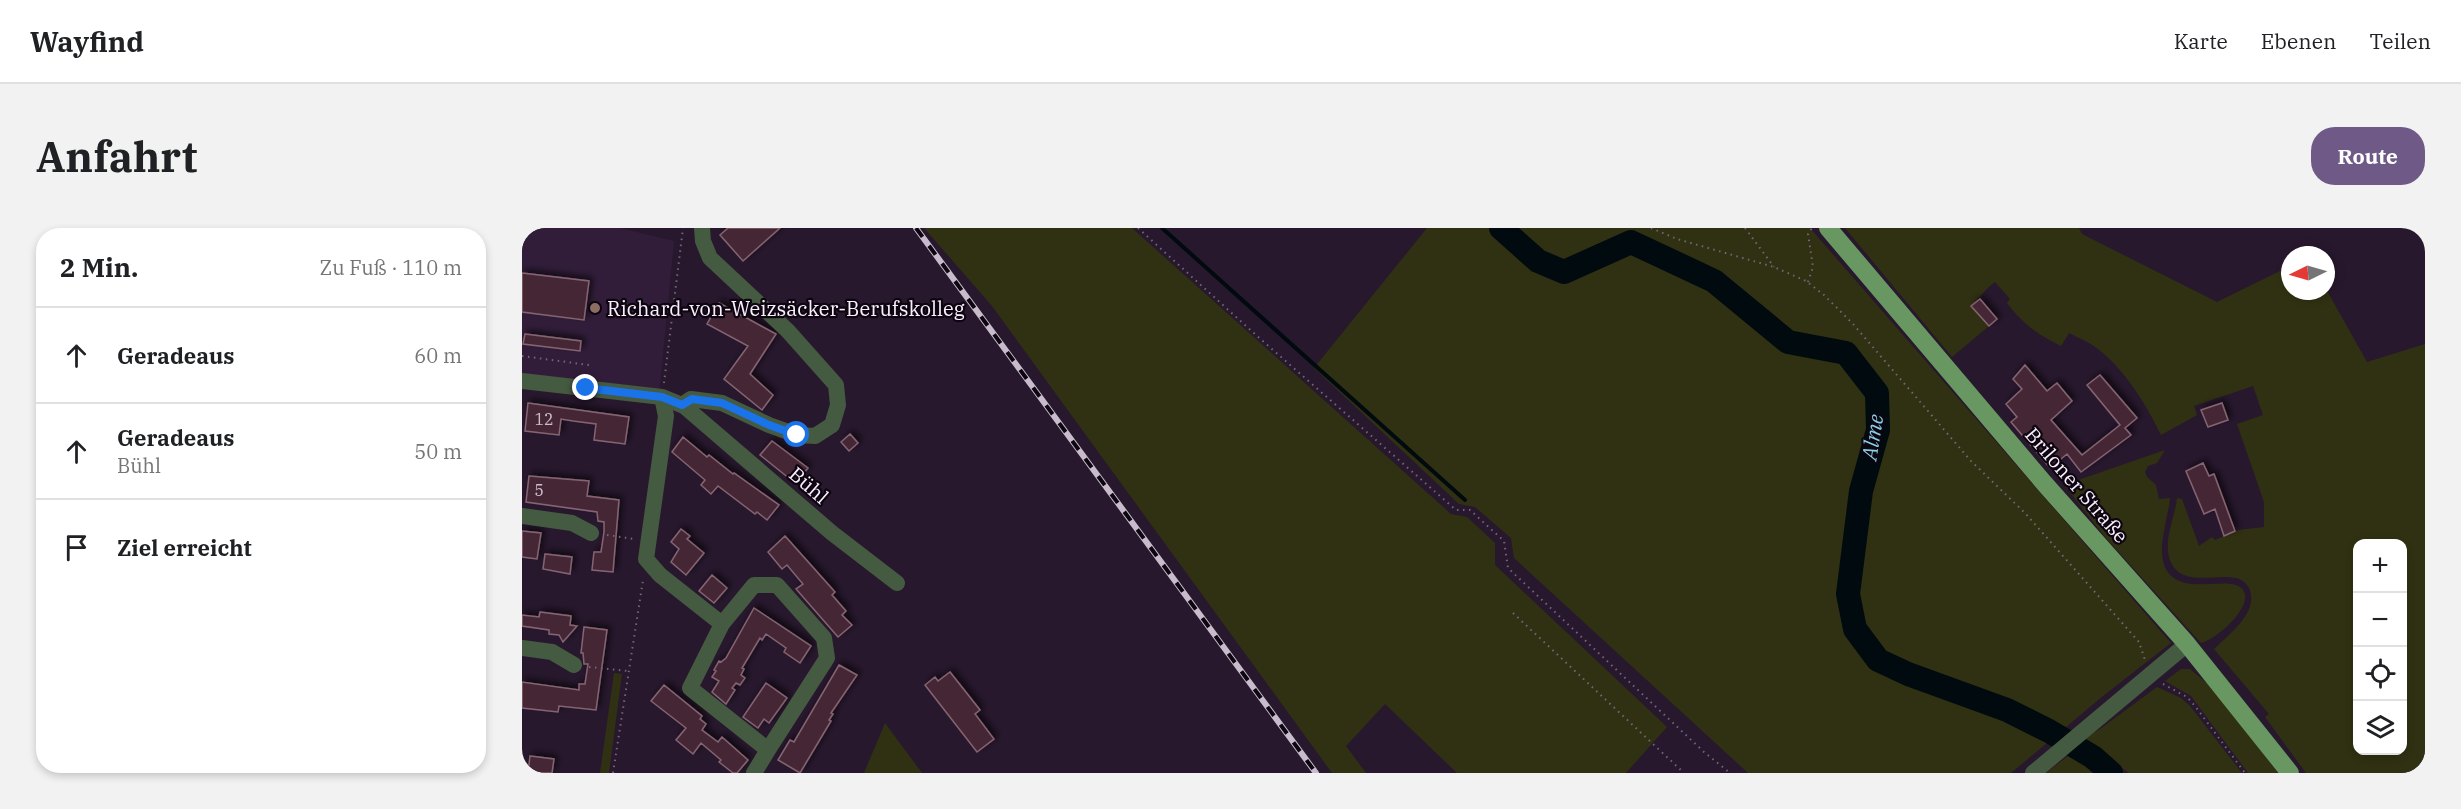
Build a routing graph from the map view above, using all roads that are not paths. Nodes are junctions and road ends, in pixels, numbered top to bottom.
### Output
1 (702, 228) edge
2 (1828, 228) edge
3 (522, 381) edge
4 (662, 397) junction
5 (682, 405) junction
6 (522, 516) edge
7 (591, 533) road end
8 (897, 583) dead end
9 (722, 624) junction
10 (2187, 644) junction
11 (522, 648) edge
12 (574, 665) road end
13 (768, 750) junction
14 (754, 773) edge
15 (2032, 773) edge
16 (2290, 773) edge

1 - 5 street
2 - 10 main road, Briloner Straße
3 - 4 street, Bühl
4 - 5 street, Bühl
4 - 9 street
5 - 8 street, Bühl
6 - 7 street
9 - 13 street
9 - 13 street
10 - 15 street
10 - 16 main road, Briloner Straße
11 - 12 street
13 - 14 street

